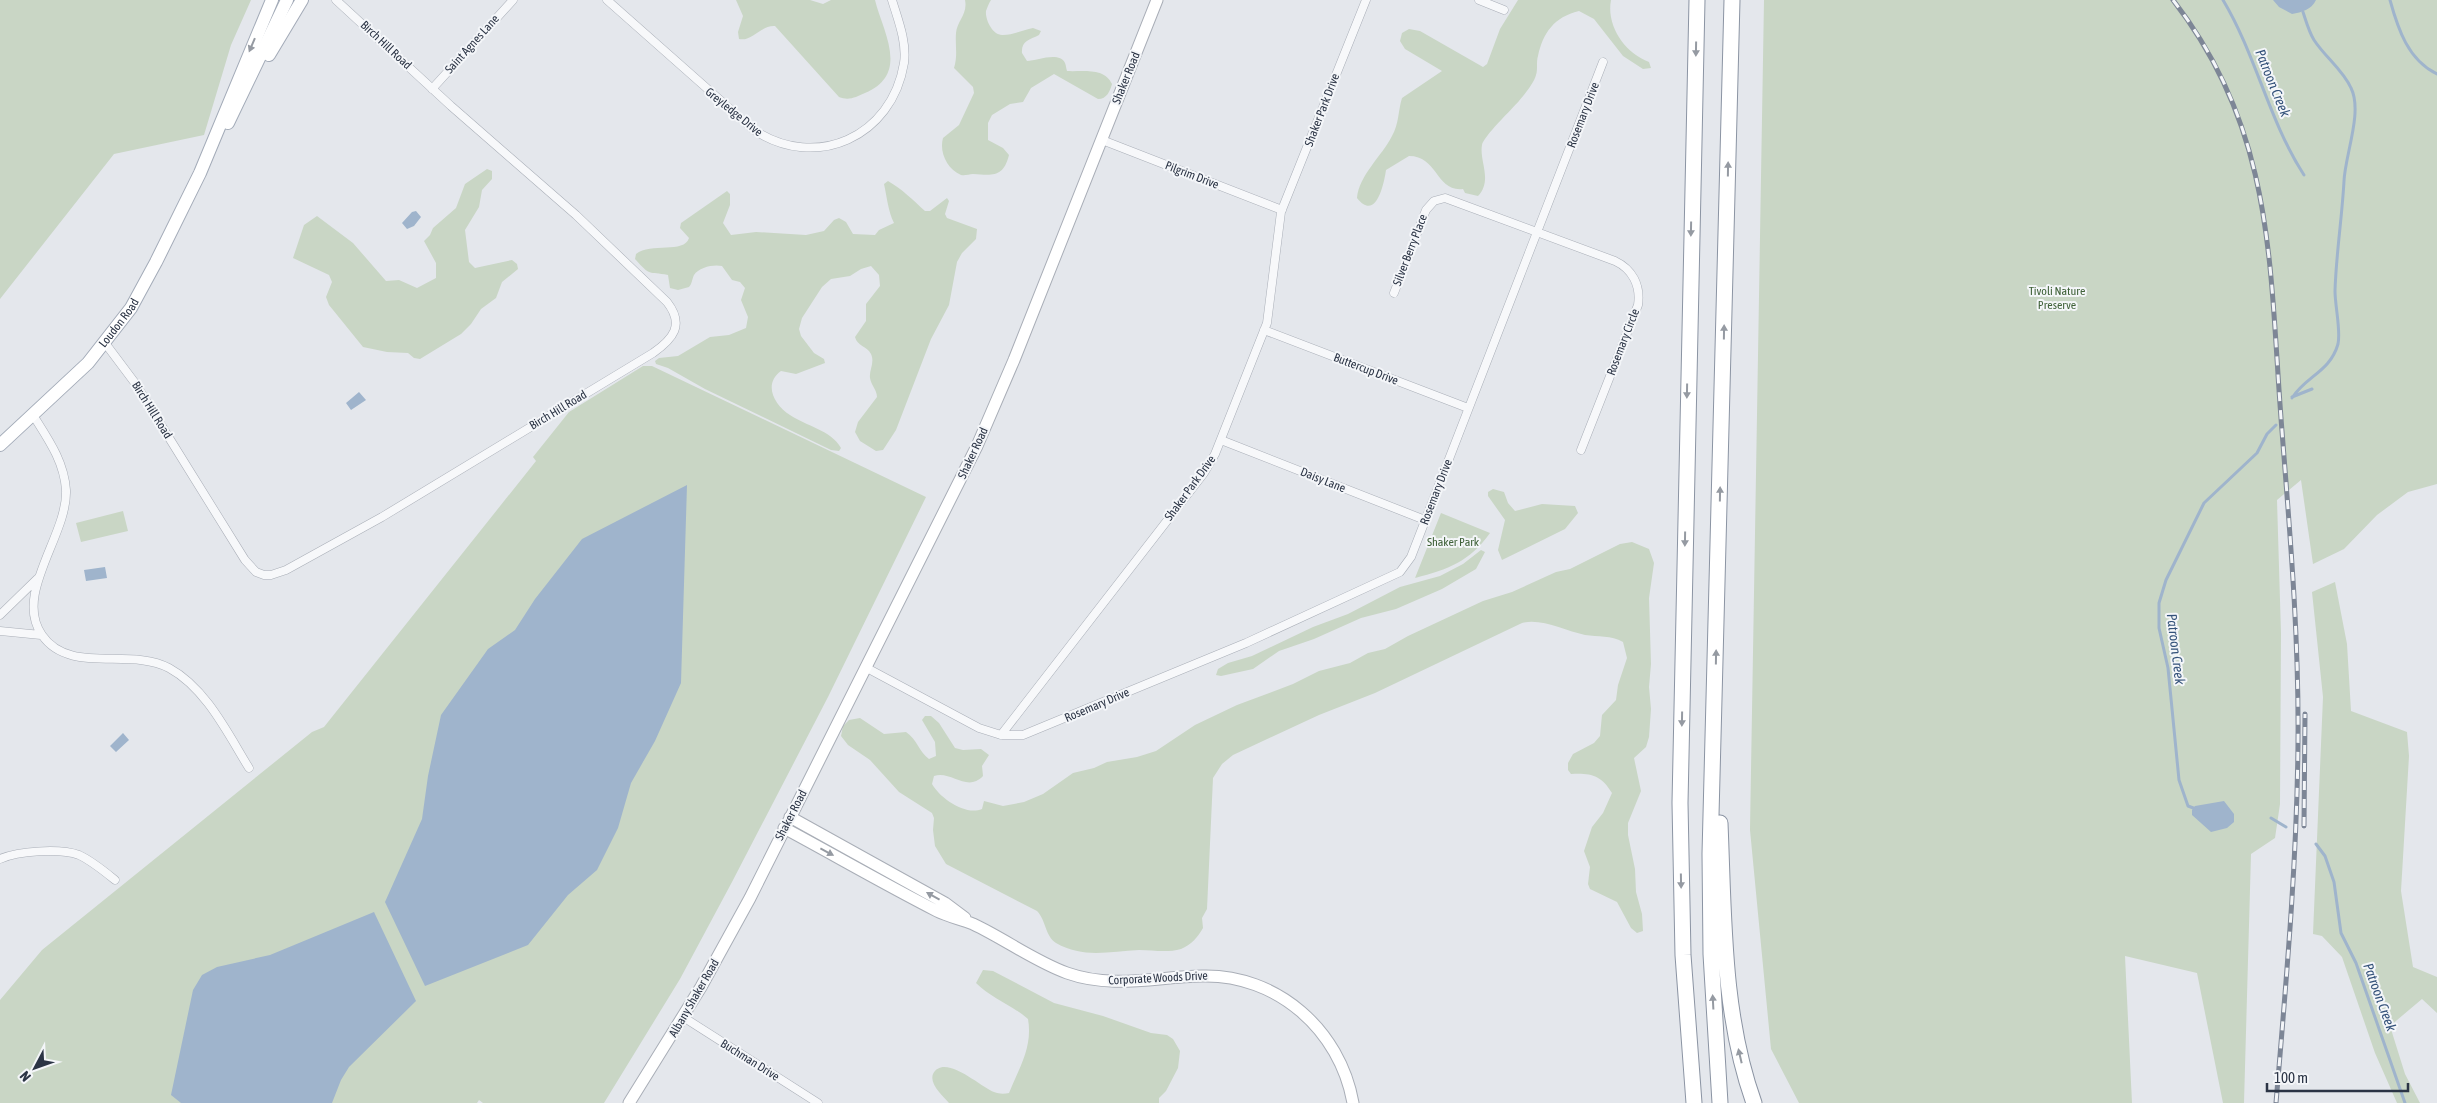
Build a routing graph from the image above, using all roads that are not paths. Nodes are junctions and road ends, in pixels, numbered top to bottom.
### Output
1 (272, 0) edge
2 (287, 0) edge
3 (302, 0) edge
4 (336, 0) edge
5 (512, 0) edge
6 (607, 0) edge
7 (892, 0) edge
8 (1158, 0) edge
9 (1366, 0) edge
10 (1479, 0) edge
11 (1697, 0) edge
12 (1732, 0) edge
13 (1504, 10) dead end
14 (1603, 62) dead end
15 (432, 89) junction
16 (243, 94) junction
17 (1102, 140) junction
18 (200, 173) junction
19 (1282, 210) junction
20 (1538, 233) junction
21 (1394, 293) dead end
22 (1264, 330) junction
23 (105, 344) junction
24 (1468, 408) junction
25 (33, 415) junction
26 (1221, 440) junction
27 (0, 445) edge
28 (1581, 450) dead end
29 (1425, 520) junction
30 (40, 575) junction
31 (0, 615) edge
32 (0, 631) edge
33 (41, 635) junction
34 (865, 667) junction
35 (1715, 706) junction
36 (1001, 735) junction
37 (250, 768) dead end
38 (790, 817) junction
39 (784, 828) junction
40 (0, 859) edge
41 (115, 880) dead end
42 (754, 890) joint
43 (972, 924) junction
44 (683, 1018) junction
45 (629, 1103) edge
46 (818, 1103) edge
47 (1353, 1103) edge
48 (1694, 1103) edge
49 (1720, 1103) edge
50 (1754, 1103) edge

1 -> 18 main road
2 - 16 main road
3 - 16 main road
4 - 15 street, Birch Hill Road
5 - 15 street, Saint Agnes Lane
6 - 7 street, Greyledge Drive
8 - 17 main road, Shaker Road
9 - 19 street, Shaker Park Drive
10 - 13 street
11 -> 48 highway
35 -> 12 highway
14 - 20 street, Rosemary Drive
15 - 23 street, Birch Hill Road
16 - 18 main road
17 - 19 street, Pilgrim Drive
17 - 34 main road, Shaker Road
18 - 23 main road, Loudon Road
19 - 22 street, Shaker Park Drive
20 - 21 street, Silver Berry Place
20 - 24 street, Rosemary Drive
20 - 28 street, Rosemary Circle
22 - 24 street, Buttercup Drive
22 - 26 street, Shaker Park Drive
23 - 25 main road, Loudon Road
24 - 29 street, Rosemary Drive
25 - 27 main road, Loudon Road
25 - 30 street
26 - 29 street, Daisy Lane
26 - 36 street, Shaker Park Drive
29 - 36 street, Rosemary Drive
30 - 31 street
30 - 33 street
32 - 33 street
33 - 37 street
34 - 36 street
34 - 38 main road, Shaker Road
49 -> 35 highway
50 -> 35 highway
38 - 39 main road, Shaker Road
43 -> 38 main road, Corporate Woods Drive
39 - 42 main road, Shaker Road
39 -> 43 main road, Corporate Woods Drive
40 - 41 street
42 - 44 main road, Albany Shaker Road
43 - 47 main road, Corporate Woods Drive
44 - 45 main road, Albany Shaker Road
44 - 46 street, Buchman Drive

